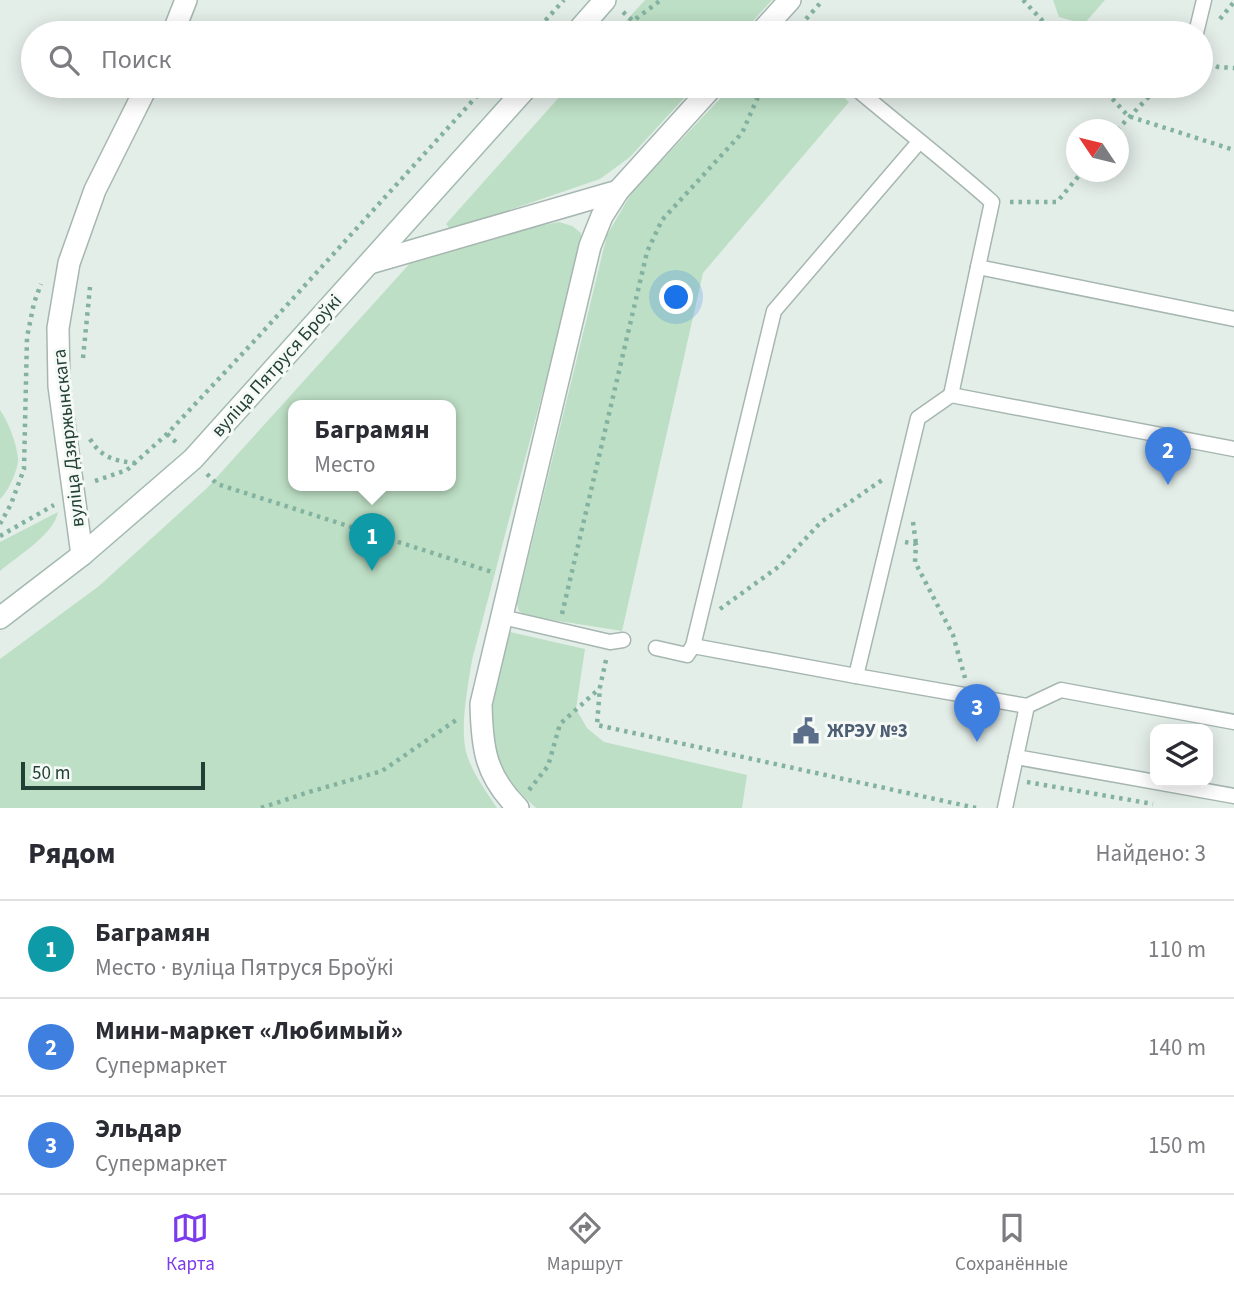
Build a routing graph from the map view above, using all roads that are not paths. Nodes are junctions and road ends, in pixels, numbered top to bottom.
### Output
1 (186, 0) edge
2 (790, 0) edge
3 (1204, 0) edge
4 (611, 4) edge
5 (178, 21) edge
6 (590, 21) edge
7 (777, 21) edge
8 (1199, 21) edge
9 (141, 98) edge
10 (517, 98) edge
11 (702, 98) edge
12 (867, 98) edge
13 (919, 142) junction
14 (618, 191) junction
15 (370, 263) junction
16 (978, 267) junction
17 (1234, 319) edge
18 (951, 394) junction
19 (1234, 449) edge
20 (82, 555) junction
21 (502, 617) junction
22 (0, 618) edge
23 (617, 641) road end
24 (693, 646) junction
25 (656, 648) dead end
26 (856, 676) junction
27 (1027, 706) junction
28 (1234, 722) edge
29 (1016, 757) junction
30 (1234, 796) edge
31 (512, 802) edge
32 (1005, 808) edge

1 - 5 street
2 - 7 street
3 - 8 lane
4 - 6 street
9 - 20 street, вуліца Дзяржынскага
10 - 15 street, вуліца Пятруся Броўкі
11 - 14 street
12 - 13 lane
13 - 16 lane
13 - 24 lane
14 - 15 street
14 - 21 street
15 - 20 street, вуліца Пятруся Броўкі
16 - 17 lane
16 - 18 lane
18 - 19 lane
18 - 26 lane
20 - 22 street, вуліца Пятруся Броўкі
21 - 23 lane
21 - 31 street
24 - 25 lane
24 - 26 lane
26 - 27 lane
27 - 28 lane
27 - 29 lane
29 - 30 lane
29 - 32 lane

